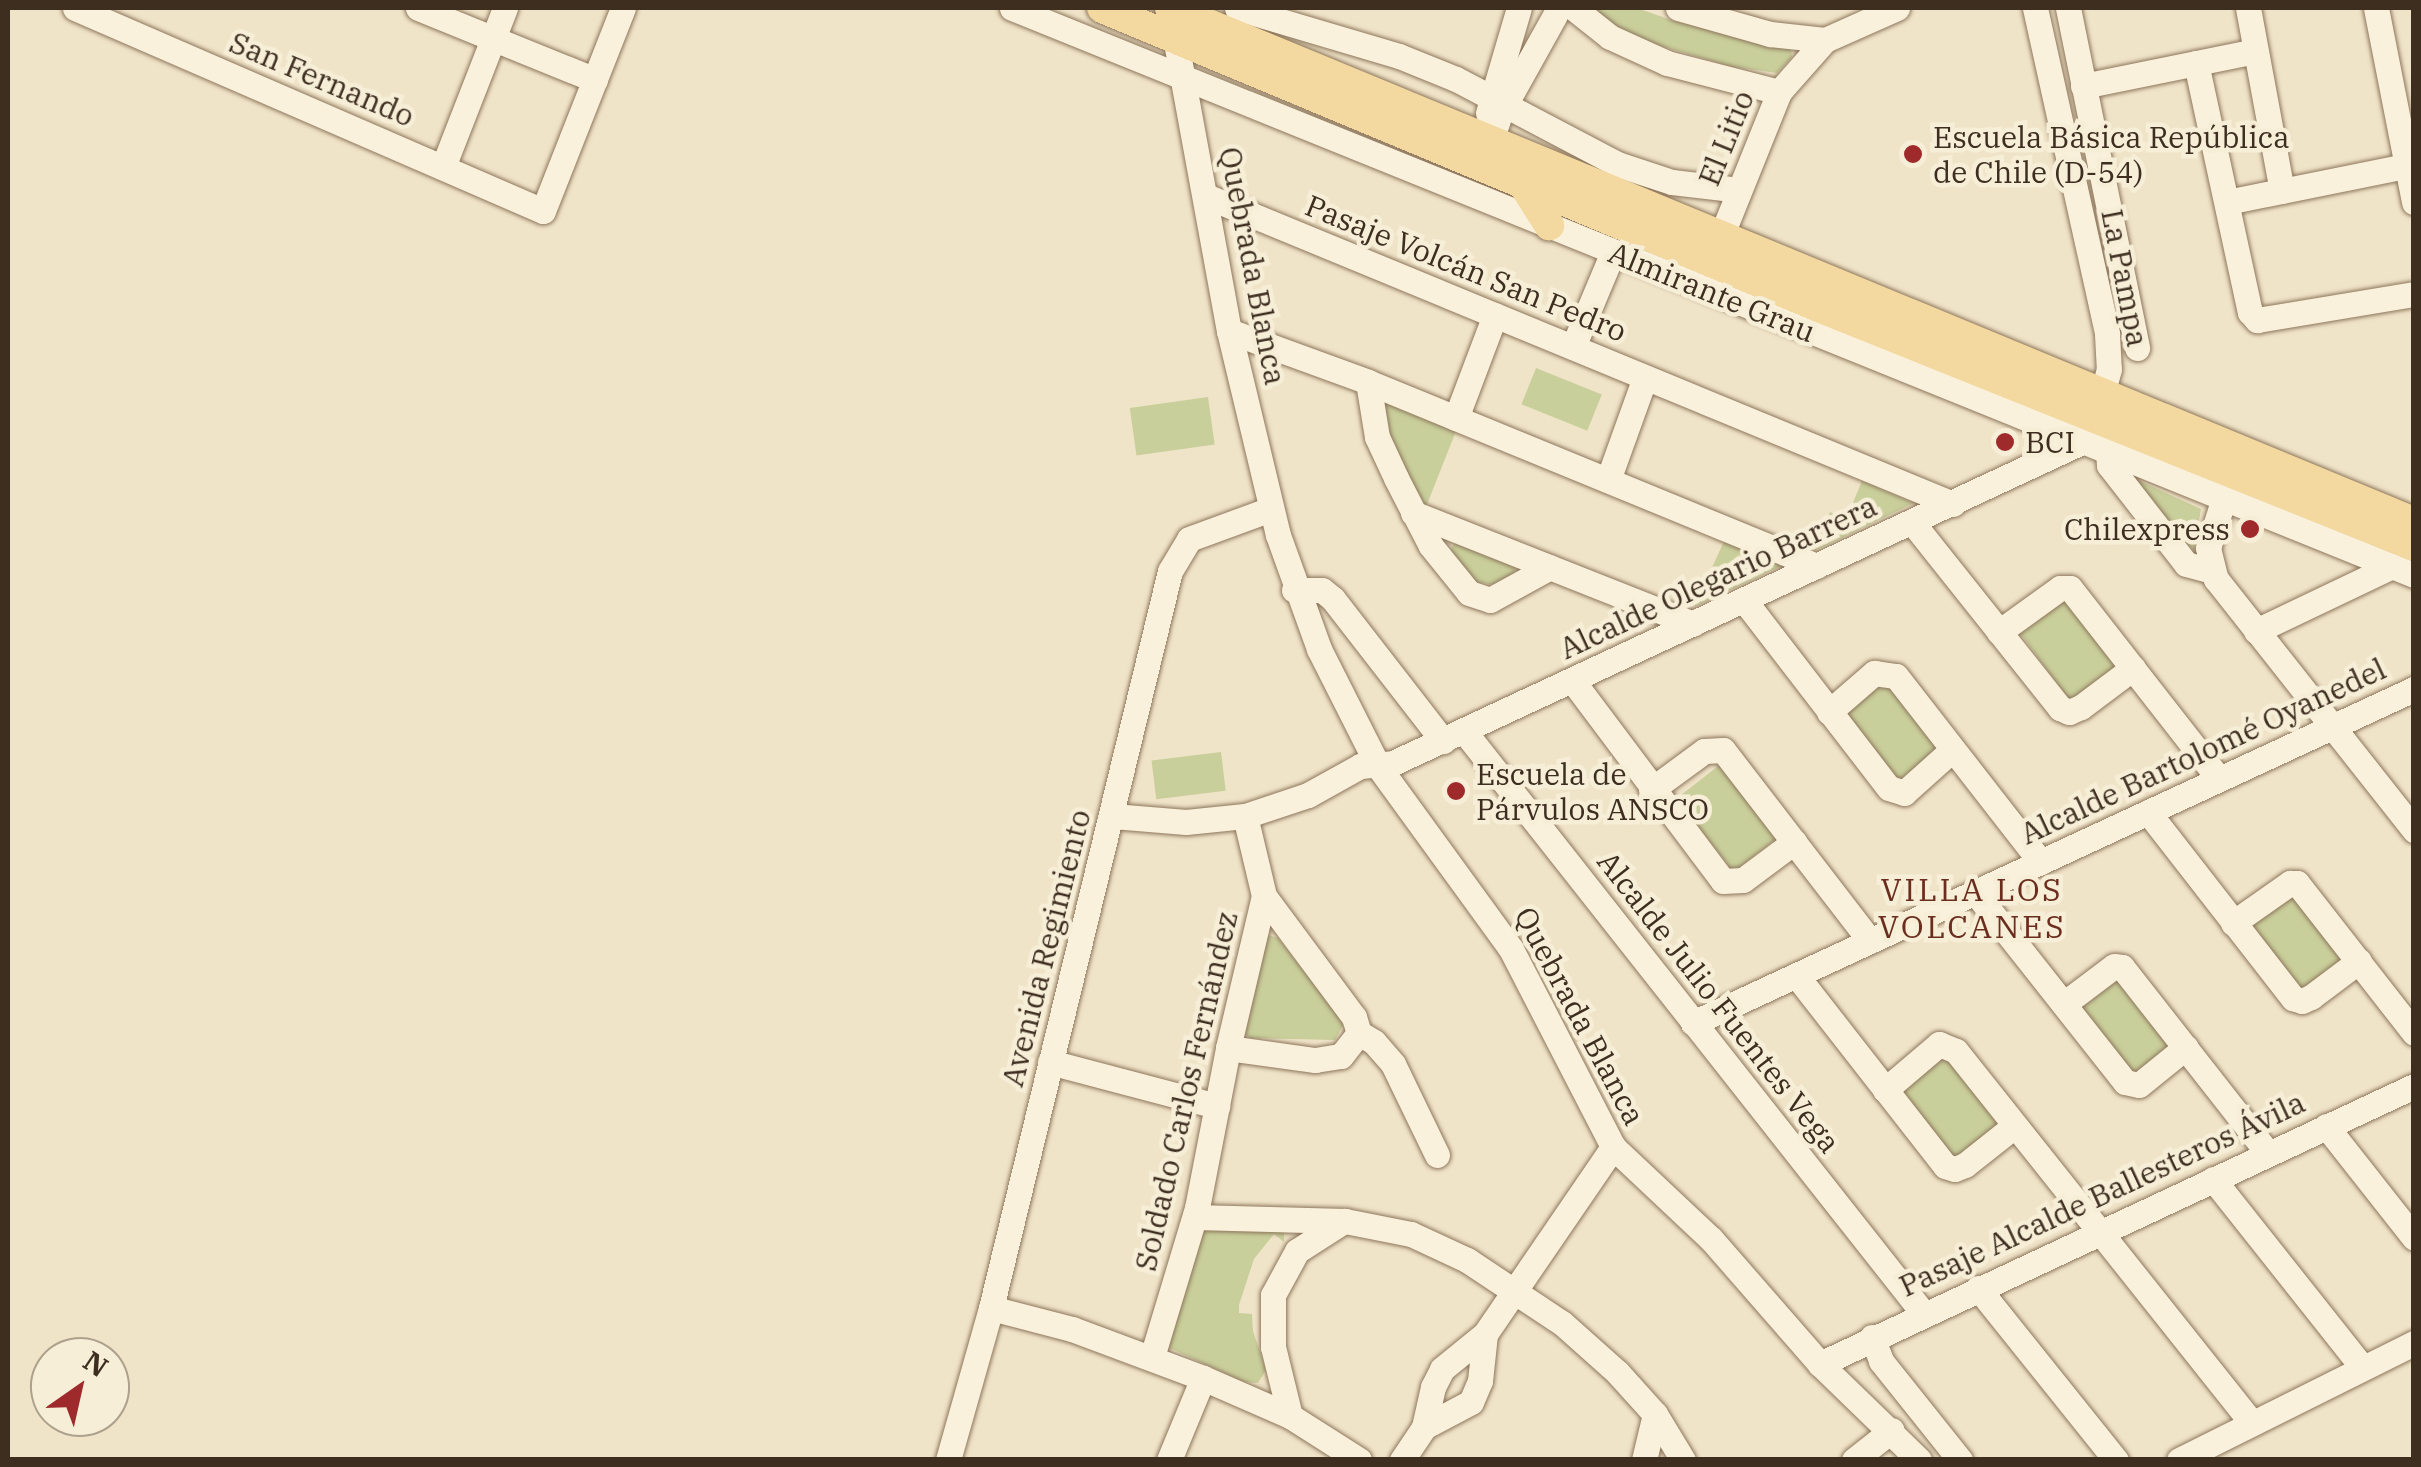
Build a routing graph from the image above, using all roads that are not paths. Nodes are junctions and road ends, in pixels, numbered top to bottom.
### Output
1 (74, 8) edge
2 (418, 8) edge
3 (506, 8) edge
4 (623, 8) edge
5 (1012, 8) edge
6 (1102, 8) edge
7 (1169, 8) edge
8 (1237, 8) edge
9 (1519, 8) edge
10 (1529, 8) edge
11 (1678, 8) edge
12 (1897, 8) edge
13 (2036, 8) edge
14 (2068, 8) edge
15 (2248, 8) edge
16 (2376, 8) edge
17 (1570, 11) edge
18 (494, 38) junction
19 (1178, 40) junction
20 (1825, 40) junction
21 (2255, 51) junction
22 (2196, 63) junction
23 (595, 80) junction
24 (1186, 80) junction
25 (2083, 86) junction
26 (1779, 92) junction
27 (1499, 101) junction
28 (1483, 140) junction
29 (2406, 166) junction
30 (443, 167) junction
31 (1523, 184) junction
32 (1740, 190) junction
33 (2282, 191) junction
34 (1206, 196) junction
35 (2227, 202) junction
36 (2414, 202) edge
37 (1549, 225) junction
38 (1722, 234) junction
39 (1613, 252) junction
40 (2414, 294) edge
41 (1816, 306) junction
42 (1495, 315) junction
43 (1774, 318) junction
44 (1228, 331) junction
45 (1573, 347) junction
46 (2137, 348) dead end
47 (1645, 377) junction
48 (1368, 382) junction
49 (1456, 418) junction
50 (2098, 426) junction
51 (1608, 480) junction
52 (2224, 498) junction
53 (2306, 503) junction
54 (1953, 504) junction
55 (1271, 509) junction
56 (2259, 512) junction
57 (1414, 513) junction
58 (1912, 522) junction
59 (2414, 522) edge
60 (2406, 562) edge
61 (1550, 566) junction
62 (1817, 566) junction
63 (2212, 571) junction
64 (1294, 590) junction
65 (1744, 600) junction
66 (1693, 624) junction
67 (2256, 630) junction
68 (2000, 632) junction
69 (2134, 668) junction
70 (1572, 680) junction
71 (2414, 688) edge
72 (1829, 712) junction
73 (2330, 727) junction
74 (1454, 736) junction
75 (1952, 750) junction
76 (1378, 766) junction
77 (2219, 779) junction
78 (1651, 790) junction
79 (2148, 812) junction
80 (1113, 816) junction
81 (1245, 816) junction
82 (2414, 830) edge
83 (1794, 842) junction
84 (2041, 862) junction
85 (1975, 892) junction
86 (1264, 896) junction
87 (2233, 923) junction
88 (1870, 941) junction
89 (2358, 961) junction
90 (1796, 975) junction
91 (2064, 1003) junction
92 (1693, 1023) junction
93 (1359, 1033) junction
94 (2414, 1033) edge
95 (1228, 1048) junction
96 (2186, 1048) junction
97 (1050, 1062) junction
98 (2414, 1086) edge
99 (1886, 1090) junction
100 (1217, 1106) junction
101 (2013, 1126) junction
102 (2326, 1126) junction
103 (1613, 1148) junction
104 (2268, 1154) junction
105 (1437, 1155) dead end
106 (2212, 1179) junction
107 (1195, 1217) junction
108 (1345, 1221) junction
109 (2100, 1231) junction
110 (2414, 1238) edge
111 (1978, 1288) junction
112 (1514, 1289) junction
113 (991, 1308) junction
114 (1922, 1314) junction
115 (1485, 1334) junction
116 (1872, 1337) junction
117 (2414, 1342) edge
118 (1152, 1357) junction
119 (1820, 1364) junction
120 (2362, 1367) junction
121 (1203, 1378) junction
122 (1655, 1414) junction
123 (1290, 1416) junction
124 (2250, 1420) junction
125 (1424, 1427) junction
126 (1892, 1430) junction
127 (948, 1460) edge
128 (1168, 1460) edge
129 (1359, 1460) edge
130 (1402, 1460) edge
131 (1644, 1460) edge
132 (1683, 1460) edge
133 (1854, 1460) edge
134 (1919, 1460) edge
135 (1960, 1460) edge
136 (2116, 1460) edge
137 (2179, 1460) edge

1 - 30 street, San Fernando
2 - 18 street
3 - 18 street
4 - 23 street
5 - 24 street, Almirante Grau
6 - 19 main road, Almirante Grau
7 - 19 street, Quebrada Blanca
7 - 28 main road, Almirante Grau
8 - 27 street
9 - 27 street
10 - 17 street
11 - 20 street
12 - 20 street, El Litio
13 - 50 street, La Pampa
14 - 25 street, La Pampa
15 - 21 street
16 - 29 street
17 - 26 street
17 - 27 street
18 - 23 street
18 - 30 street
19 - 24 street, Quebrada Blanca
19 - 31 main road, Almirante Grau
20 - 26 street, El Litio
21 - 22 street
21 - 33 street
22 - 25 street
22 - 35 street
23 - 30 street, San Fernando
24 - 34 street, Quebrada Blanca
24 - 37 street, Almirante Grau
25 - 46 street, La Pampa
26 - 32 street, El Litio
27 - 28 street
27 - 32 street
28 - 38 main road, Almirante Grau
29 - 33 street
29 - 36 street
31 - 37 main road
31 - 41 main road, Almirante Grau
32 - 38 street, El Litio
33 - 35 street
34 - 42 street, Pasaje Volcán San Pedro
34 - 44 street, Quebrada Blanca
35 - 40 street
37 - 39 street, Almirante Grau
38 - 50 main road, Almirante Grau
39 - 43 street, Almirante Grau
39 - 45 street
41 - 43 main road
41 - 50 main road, Almirante Grau
42 - 45 street, Pasaje Volcán San Pedro
42 - 49 street
43 - 50 street, Almirante Grau
44 - 48 street
44 - 55 street, Quebrada Blanca
45 - 47 street, Pasaje Volcán San Pedro
47 - 51 street, Pasaje Volcán San Pedro
47 - 54 street, Pasaje Volcán San Pedro
48 - 49 street
48 - 57 street
49 - 51 street
50 - 52 street, Almirante Grau
50 - 53 main road, Almirante Grau
50 - 54 street, Alcalde Olegario Barrera
50 - 59 main road, Almirante Grau
50 - 63 street
51 - 62 street
52 - 56 street, Almirante Grau
52 - 63 street
53 - 56 main road
53 - 60 main road, Almirante Grau
54 - 58 street, Alcalde Olegario Barrera
55 - 64 street, Quebrada Blanca
55 - 80 street, Avenida Regimiento
56 - 60 street, Almirante Grau
57 - 61 street
57 - 61 street
58 - 62 street, Alcalde Olegario Barrera
58 - 68 street
60 - 67 street
61 - 66 street
62 - 65 street, Alcalde Olegario Barrera
63 - 67 street
64 - 74 street, Alcalde Julio Fuentes Vega
64 - 76 street, Quebrada Blanca
65 - 66 street, Alcalde Olegario Barrera
65 - 72 street
66 - 70 street, Alcalde Olegario Barrera
67 - 73 street
68 - 69 street
68 - 69 street
69 - 77 street
70 - 74 street, Alcalde Olegario Barrera
70 - 78 street
71 - 73 street, Alcalde Bartolomé Oyanedel
72 - 75 street
72 - 75 street
73 - 77 street, Alcalde Bartolomé Oyanedel
73 - 82 street
74 - 76 street, Alcalde Olegario Barrera
74 - 92 street, Alcalde Julio Fuentes Vega
75 - 84 street
76 - 81 street, Alcalde Olegario Barrera
76 - 103 street, Quebrada Blanca
77 - 79 street, Alcalde Bartolomé Oyanedel
78 - 83 street
78 - 83 street
79 - 84 street, Alcalde Bartolomé Oyanedel
79 - 87 street
80 - 81 street, Alcalde Olegario Barrera
80 - 97 street, Avenida Regimiento
81 - 86 street
83 - 88 street
84 - 85 street, Alcalde Bartolomé Oyanedel
85 - 88 street, Alcalde Bartolomé Oyanedel
85 - 91 street
86 - 93 street
86 - 95 street, Soldado Carlos Fernández
87 - 89 street
87 - 89 street
88 - 90 street, Alcalde Bartolomé Oyanedel
89 - 94 street
90 - 92 street, Alcalde Bartolomé Oyanedel
90 - 99 street
91 - 96 street
91 - 96 street
92 - 114 street, Alcalde Julio Fuentes Vega
93 - 95 street
93 - 105 street
95 - 100 street, Soldado Carlos Fernández
96 - 104 street
97 - 100 street
97 - 113 street, Avenida Regimiento
98 - 102 street, Pasaje Alcalde Ballesteros Ávila
99 - 101 street
99 - 101 street
100 - 107 street, Soldado Carlos Fernández
101 - 109 street
102 - 104 street, Pasaje Alcalde Ballesteros Ávila
102 - 110 street
103 - 112 street
103 - 119 street, Quebrada Blanca
104 - 106 street, Pasaje Alcalde Ballesteros Ávila
106 - 109 street, Pasaje Alcalde Ballesteros Ávila
106 - 120 street
107 - 108 street
107 - 118 street, Soldado Carlos Fernández
108 - 112 street
108 - 123 street
109 - 111 street, Pasaje Alcalde Ballesteros Ávila
109 - 124 street
111 - 114 street, Pasaje Alcalde Ballesteros Ávila
111 - 136 street
112 - 115 street
112 - 122 street
113 - 118 street
113 - 127 street, Avenida Regimiento
114 - 116 street, Pasaje Alcalde Ballesteros Ávila
115 - 125 street
115 - 125 street
116 - 119 street, Pasaje Alcalde Ballesteros Ávila
116 - 135 street
117 - 120 street
118 - 121 street
119 - 126 street, Quebrada Blanca
120 - 124 street
121 - 123 street
121 - 128 street
122 - 131 street
122 - 132 street
123 - 129 street
124 - 137 street
125 - 130 street
126 - 133 street
126 - 134 street, Quebrada Blanca

